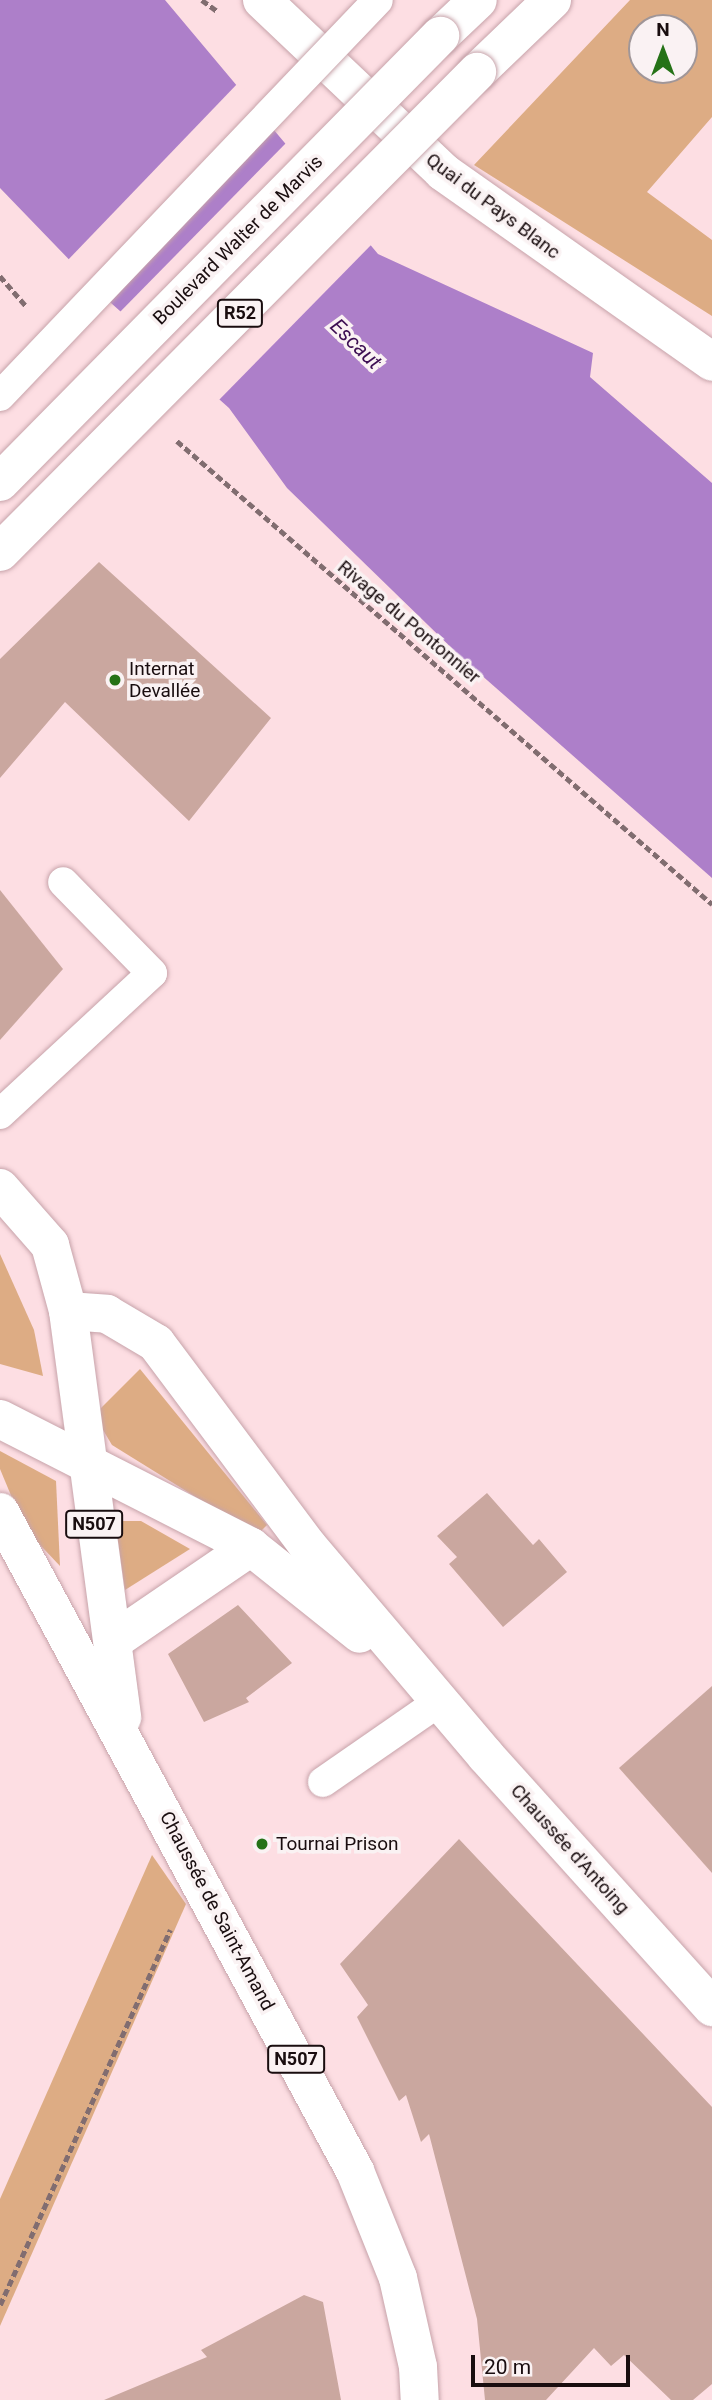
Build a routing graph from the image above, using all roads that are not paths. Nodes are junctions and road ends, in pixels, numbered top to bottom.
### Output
1 (262, 0) edge
2 (378, 0) edge
3 (478, 0) edge
4 (552, 0) edge
5 (712, 362) edge
6 (0, 396) edge
7 (0, 482) edge
8 (0, 552) edge
9 (63, 883) dead end
10 (0, 1114) edge
11 (0, 1188) edge
12 (68, 1311) junction
13 (0, 1419) edge
14 (85, 1459) junction
15 (0, 1512) edge
16 (251, 1547) junction
17 (113, 1641) junction
18 (435, 1696) junction
19 (124, 1737) junction
20 (323, 1782) dead end
21 (712, 2007) edge
22 (420, 2400) edge

1 - 5 main road, Quai du Pays Blanc
2 - 6 lane, bridge
3 - 7 main road, Boulevard Walter de Marvis / R52, bridge
4 - 8 main road, R52, bridge
9 - 10 lane
11 - 12 main road, N507
12 - 14 main road, Chaussée de Saint-Amand / N507
12 - 18 main road
13 - 14 main road
14 - 16 main road
14 - 17 main road, Chaussée de Saint-Amand / N507
15 - 19 main road, Chaussée de Saint-Amand / N507
16 - 17 main road
16 - 18 main road
17 - 19 main road, Chaussée de Saint-Amand / N507
18 - 20 lane
18 - 21 main road, Chaussée d'Antoing
19 - 22 main road, Chaussée de Saint-Amand / N507

